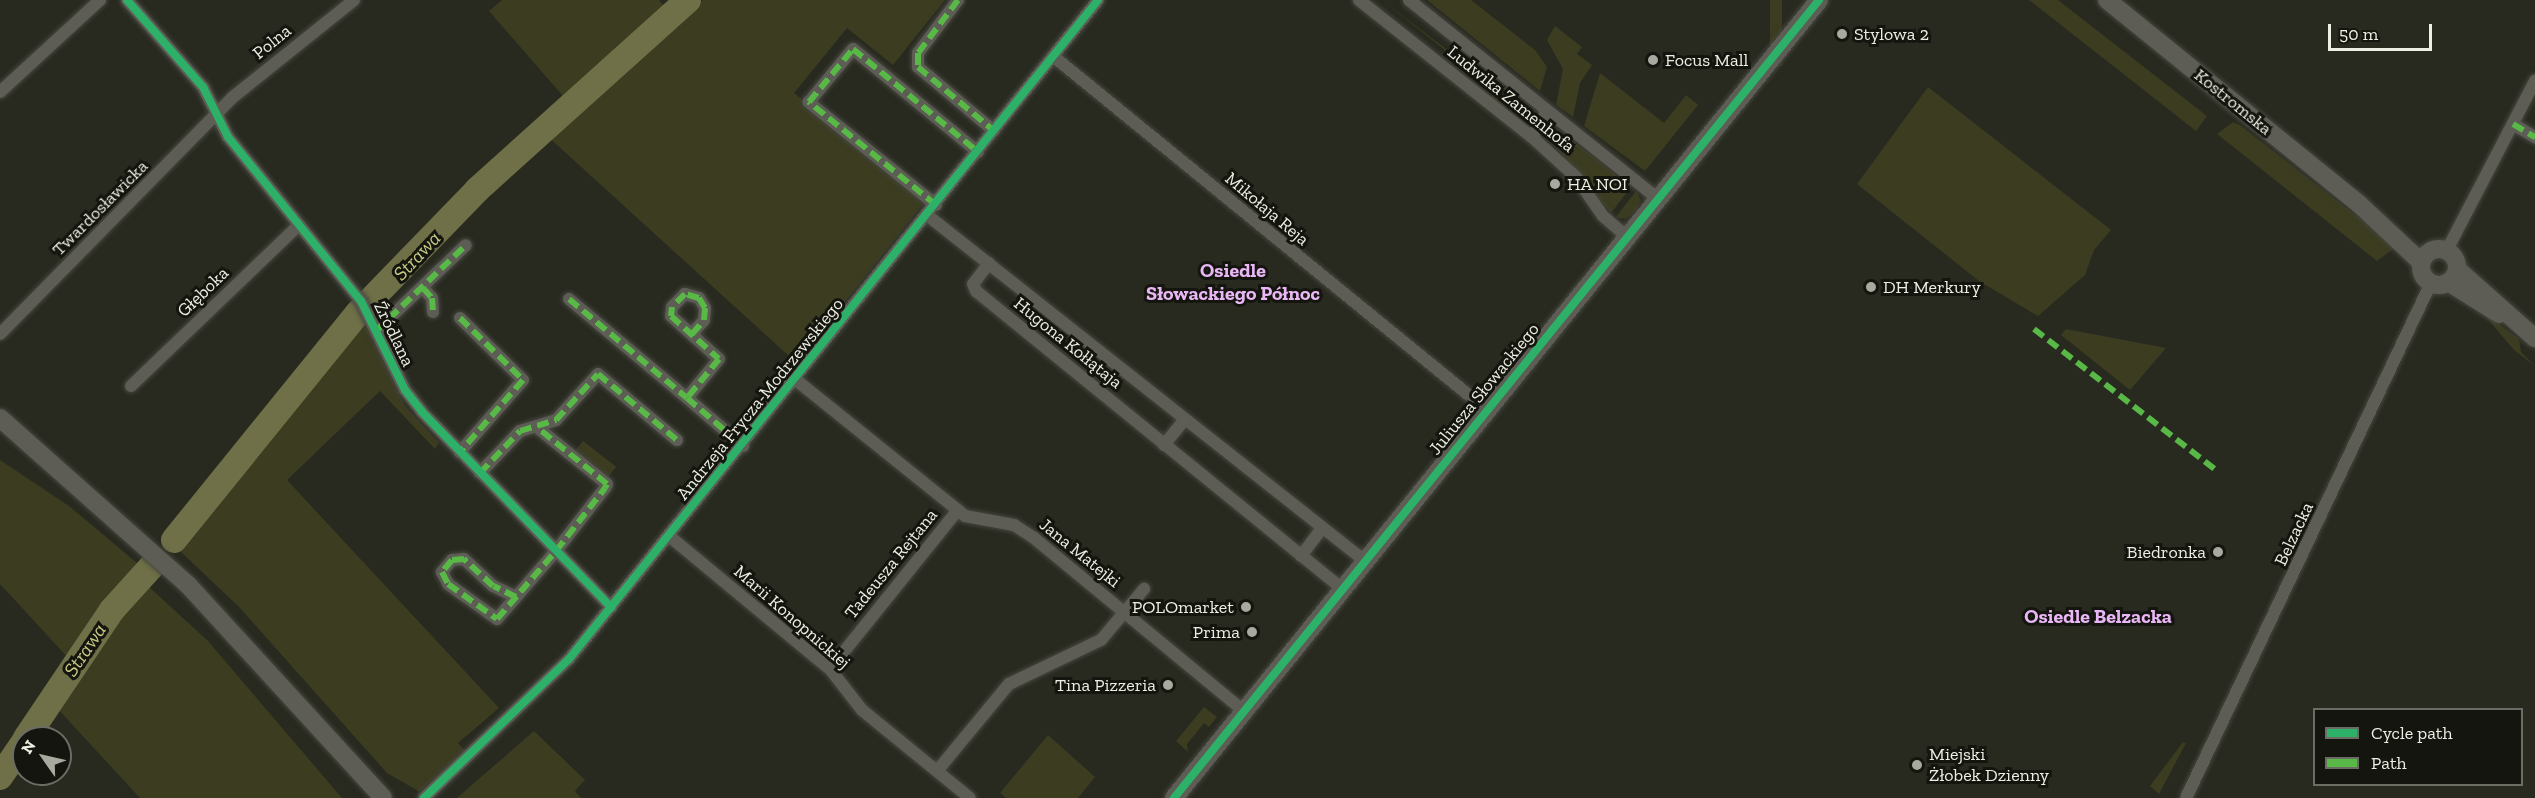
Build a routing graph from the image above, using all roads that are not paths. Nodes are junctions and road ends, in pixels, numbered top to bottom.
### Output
1 (100, 0) edge
2 (127, 0) edge
3 (958, 0) edge
4 (1098, 0) edge
5 (1359, 0) edge
6 (1409, 0) edge
7 (1819, 0) edge
8 (2107, 0) edge
9 (349, 2) edge
10 (1053, 56) junction
11 (2535, 81) edge
12 (0, 92) edge
13 (1547, 111) junction
14 (216, 115) junction
15 (2513, 124) junction
16 (994, 131) junction
17 (1532, 136) junction
18 (2535, 136) edge
19 (978, 152) junction
20 (1658, 199) junction
21 (932, 210) junction
22 (299, 225) junction
23 (1627, 237) junction
24 (466, 245) dead end
25 (2433, 254) junction
26 (989, 263) junction
27 (2445, 278) junction
28 (423, 288) junction
29 (569, 299) dead end
30 (433, 312) dead end
31 (460, 318) dead end
32 (3, 330) edge
33 (376, 330) junction
34 (692, 334) dead end
35 (2535, 338) edge
36 (796, 380) junction
37 (131, 386) dead end
38 (687, 398) junction
39 (1487, 410) junction
40 (1185, 419) junction
41 (2, 422) edge
42 (539, 429) junction
43 (678, 440) dead end
44 (1164, 445) junction
45 (743, 446) junction
46 (460, 452) junction
47 (480, 473) junction
48 (958, 510) junction
49 (1322, 528) junction
50 (669, 536) junction
51 (556, 551) junction
52 (1301, 556) junction
53 (1365, 561) junction
54 (1342, 588) junction
55 (1144, 589) dead end
56 (516, 597) junction
57 (611, 607) junction
58 (1125, 614) junction
59 (830, 669) junction
60 (1244, 711) junction
61 (937, 771) junction
62 (383, 798) edge
63 (424, 798) edge
64 (970, 798) edge
65 (1174, 798) edge
66 (2186, 798) edge

1 - 12 street
2 - 14 street, Źródlana
3 - 16 street
4 - 10 street, Andrzeja Frycza-Modrzewskiego
5 - 17 street, Ludwika Zamenhofa
6 - 13 street, Ludwika Zamenhofa
7 - 20 street, Juliusza Słowackiego
8 - 25 street, Kostromska
9 - 14 street, Polna
10 - 16 street, Andrzeja Frycza-Modrzewskiego
10 - 39 street, Mikołaja Reja
11 - 15 street
13 - 17 street
13 - 20 street, Ludwika Zamenhofa
14 - 22 street, Źródlana
14 - 32 street, Twardosławicka
15 - 18 street
15 - 25 street
16 - 19 street, Andrzeja Frycza-Modrzewskiego
17 - 23 street, Ludwika Zamenhofa
19 - 21 street, Andrzeja Frycza-Modrzewskiego
19 - 21 street, Hugona Kołłątaja
20 - 23 street, Juliusza Słowackiego
21 - 26 street, Hugona Kołłątaja
21 - 36 street, Andrzeja Frycza-Modrzewskiego
22 - 33 street, Źródlana
22 - 37 street, Głęboka
23 - 39 street, Juliusza Słowackiego
24 - 28 street
25 - 27 street
25 - 27 street
26 - 40 street, Hugona Kołłątaja
26 - 44 street, Hugona Kołłątaja
27 - 35 street
27 - 66 street, Belzacka
28 - 30 street
28 - 33 street
29 - 38 street
31 - 46 street
33 - 46 street, Źródlana
34 - 38 street
36 - 45 street, Andrzeja Frycza-Modrzewskiego
36 - 48 street, Jana Matejki
38 - 45 street
39 - 53 street, Juliusza Słowackiego
40 - 44 street
40 - 49 street, Hugona Kołłątaja
41 - 62 street
42 - 43 street
42 - 47 street
42 - 51 street
44 - 52 street, Hugona Kołłątaja
45 - 50 street, Andrzeja Frycza-Modrzewskiego
46 - 47 street, Źródlana
47 - 51 street, Źródlana
48 - 58 street, Jana Matejki
48 - 59 street, Tadeusza Rejtana
49 - 52 street
49 - 53 street, Hugona Kołłątaja
50 - 57 street, Andrzeja Frycza-Modrzewskiego
50 - 59 street, Marii Konopnickiej
51 - 56 street
51 - 57 street, Źródlana
52 - 54 street, Hugona Kołłątaja
53 - 54 street, Juliusza Słowackiego
54 - 60 street, Juliusza Słowackiego
55 - 58 street
56 - 56 street
57 - 63 street, Andrzeja Frycza-Modrzewskiego
58 - 60 street, Jana Matejki
58 - 61 street
59 - 61 street, Marii Konopnickiej
60 - 65 street, Juliusza Słowackiego
61 - 64 street, Marii Konopnickiej

